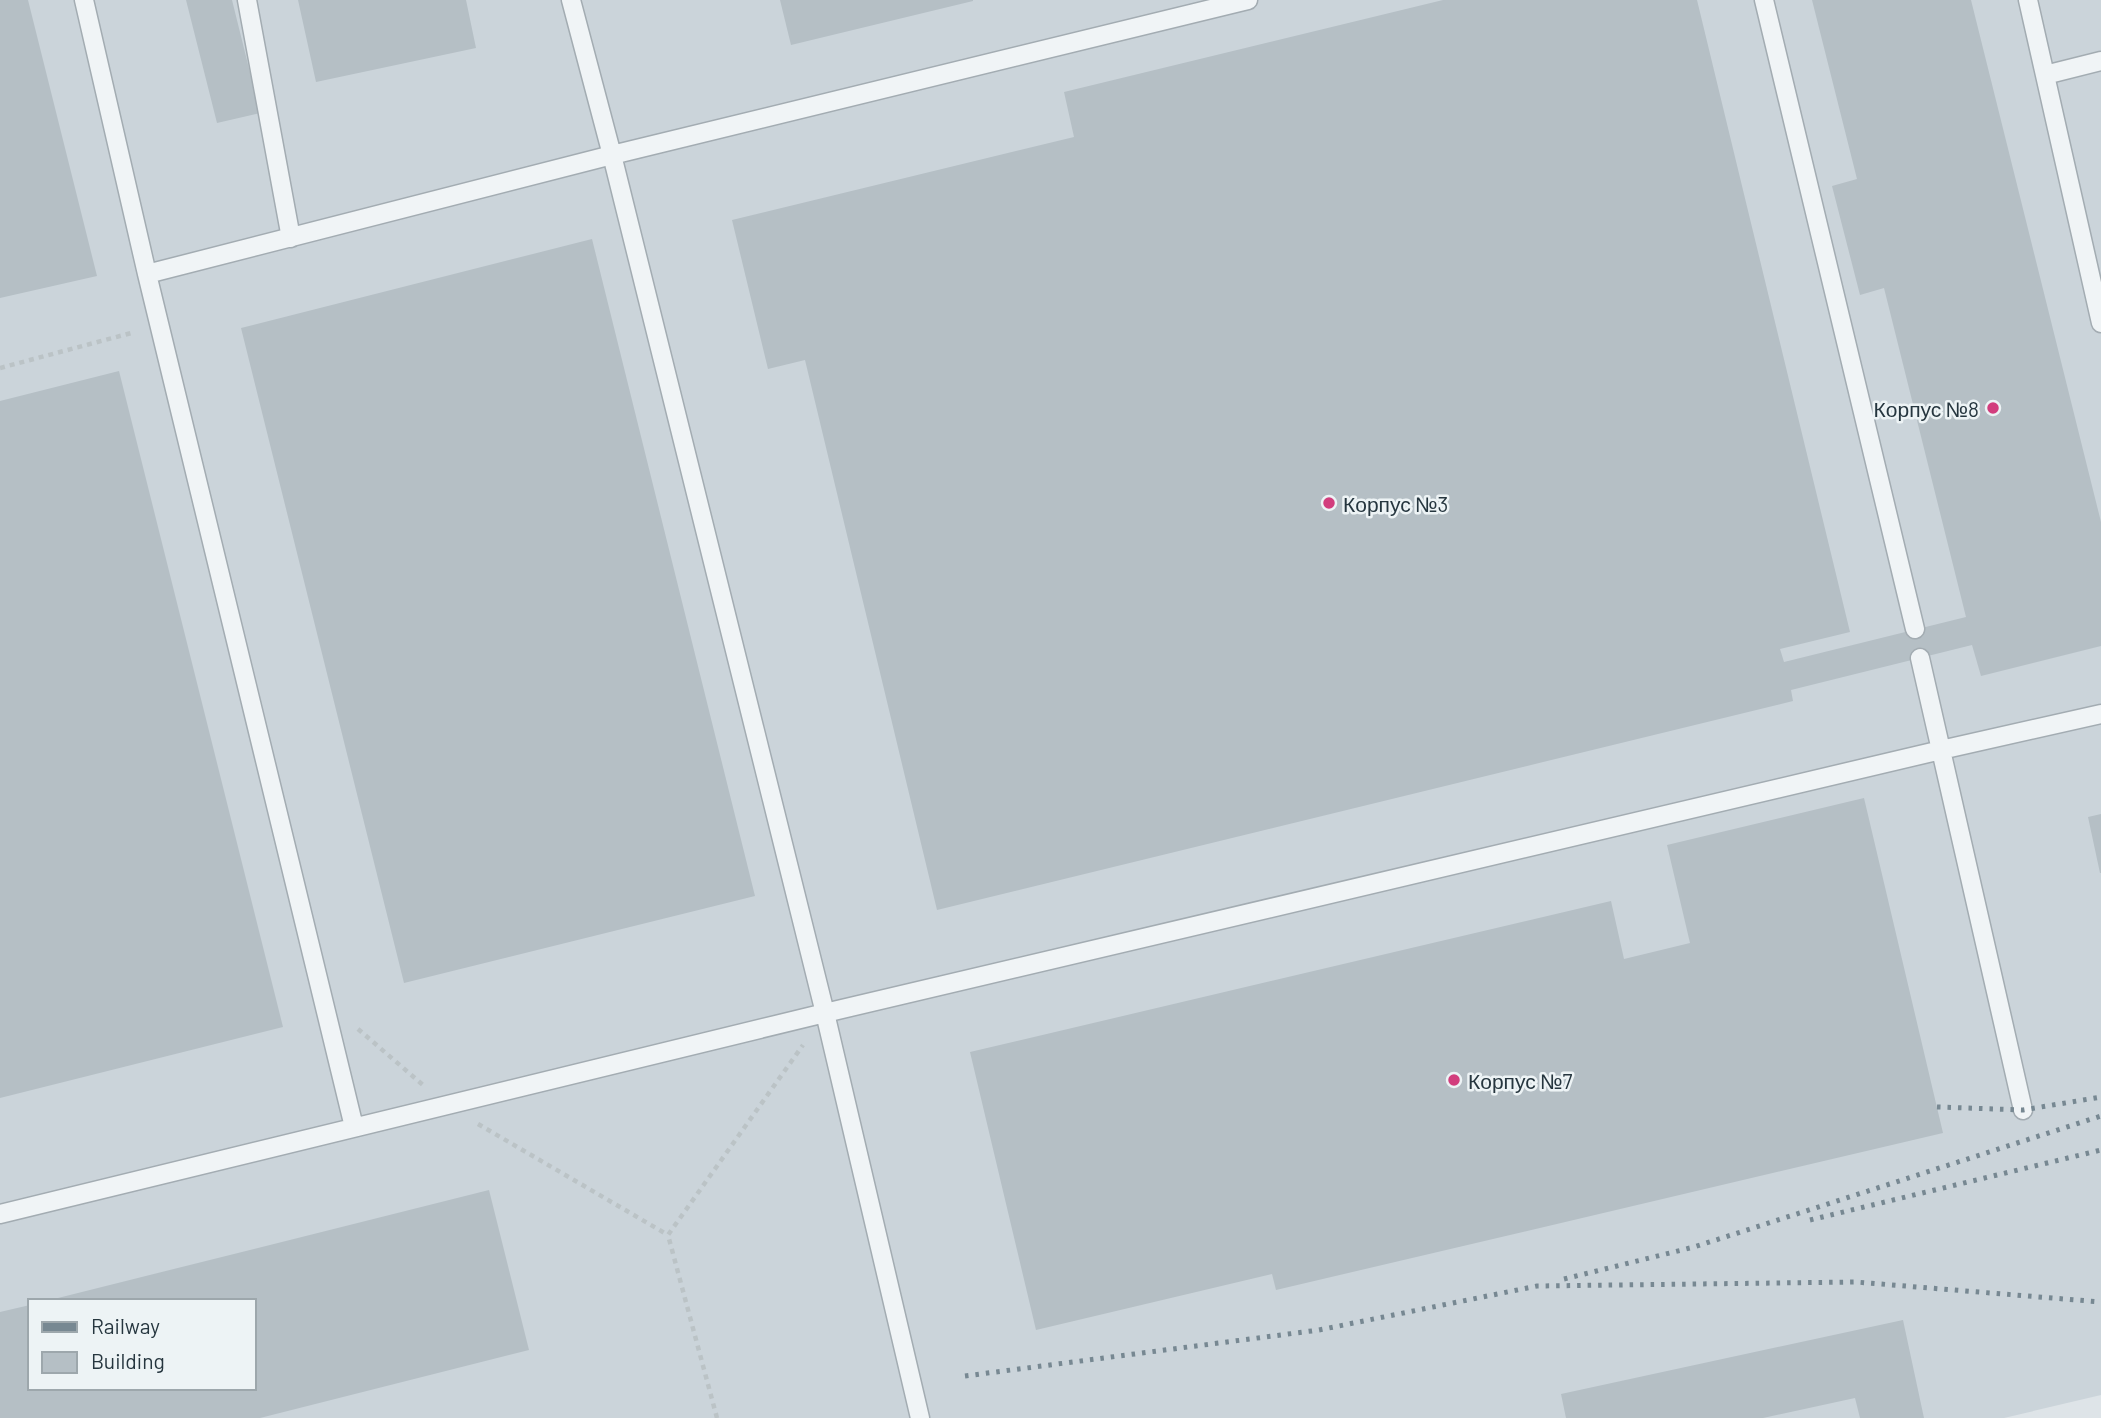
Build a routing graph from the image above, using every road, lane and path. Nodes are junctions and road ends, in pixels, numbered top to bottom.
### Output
1 (84, 0) edge
2 (247, 0) edge
3 (571, 0) edge
4 (1248, 0) edge
5 (1764, 0) edge
6 (2028, 0) edge
7 (2101, 61) edge
8 (2045, 75) junction
9 (612, 155) junction
10 (291, 238) junction
11 (147, 274) junction
12 (2101, 323) edge
13 (160, 326) junction
14 (0, 368) edge
15 (1915, 629) dead end
16 (1920, 658) dead end
17 (2101, 714) edge
18 (1941, 750) junction
19 (324, 1000) junction
20 (825, 1013) junction
21 (446, 1105) junction
22 (2023, 1110) dead end
23 (354, 1128) junction
24 (0, 1214) edge
25 (668, 1235) junction
26 (718, 1418) edge
27 (920, 1418) edge

1 - 11 lane
2 - 10 lane
3 - 9 lane
4 - 9 lane
5 - 15 lane
6 - 8 lane
7 - 8 lane
8 - 12 lane
9 - 10 lane
9 - 20 lane
10 - 11 lane
11 - 13 lane
13 - 14 path
13 - 19 lane
16 - 18 lane
17 - 18 lane
18 - 20 lane
18 - 22 lane
19 - 21 path
19 - 23 lane
20 - 21 lane
20 - 25 path
20 - 27 lane
21 - 23 lane
21 - 25 path
23 - 24 lane
25 - 26 path

